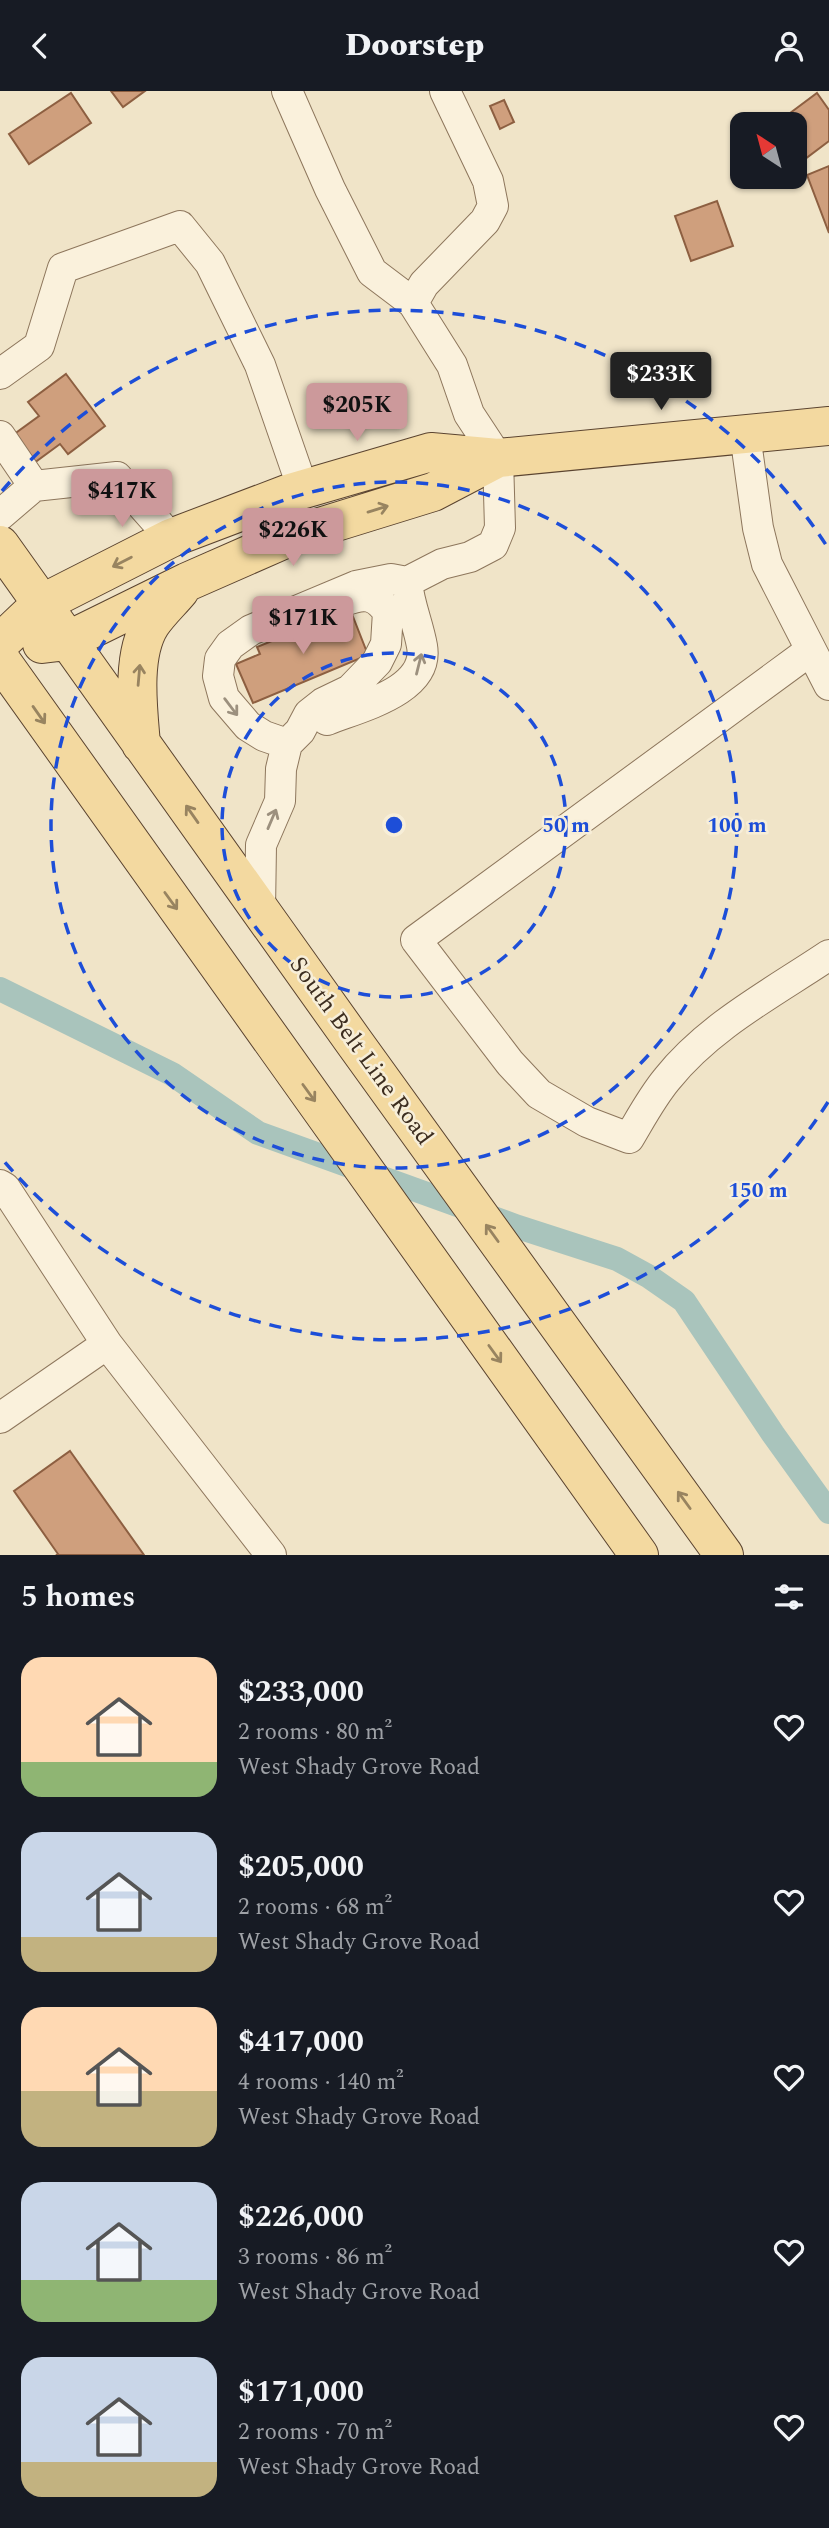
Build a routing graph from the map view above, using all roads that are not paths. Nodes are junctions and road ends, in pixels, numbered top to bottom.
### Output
1 (287, 91) edge
2 (445, 91) edge
3 (413, 303) junction
4 (0, 374) edge
5 (829, 426) edge
6 (745, 434) junction
7 (0, 436) edge
8 (498, 458) junction
9 (34, 487) junction
10 (303, 489) junction
11 (0, 515) edge
12 (170, 538) junction
13 (0, 545) edge
14 (187, 582) junction
15 (407, 582) junction
16 (41, 604) junction
17 (67, 641) junction
18 (0, 643) edge
19 (230, 645) junction
20 (0, 648) edge
21 (811, 650) junction
22 (0, 659) edge
23 (829, 685) edge
24 (294, 737) junction
25 (141, 744) junction
26 (260, 910) junction
27 (829, 955) edge
28 (0, 1185) edge
29 (107, 1344) junction
30 (0, 1418) edge
31 (271, 1555) edge
32 (639, 1555) edge
33 (724, 1555) edge

1 - 3 lane
2 - 3 lane
3 - 8 lane
4 - 10 lane
5 - 6 main road
6 - 8 main road
6 - 21 lane
7 - 9 lane
8 - 10 main road
14 -> 8 main road
8 - 15 lane
9 - 11 lane
9 - 12 lane
10 - 12 main road
12 -> 16 main road
13 - 16 main road, South Belt Line Road
14 - 17 main road
25 -> 14 main road
15 - 19 lane
24 -> 15 lane
16 - 17 main road, South Belt Line Road
16 - 18 main road
17 - 20 main road
17 - 25 main road, South Belt Line Road
19 -> 24 lane
19 - 24 lane
21 - 23 lane
21 - 27 lane
22 -> 32 main road
26 -> 24 lane
26 -> 25 main road, South Belt Line Road
33 -> 26 main road, South Belt Line Road
28 - 29 lane
29 - 30 lane
29 - 31 lane

